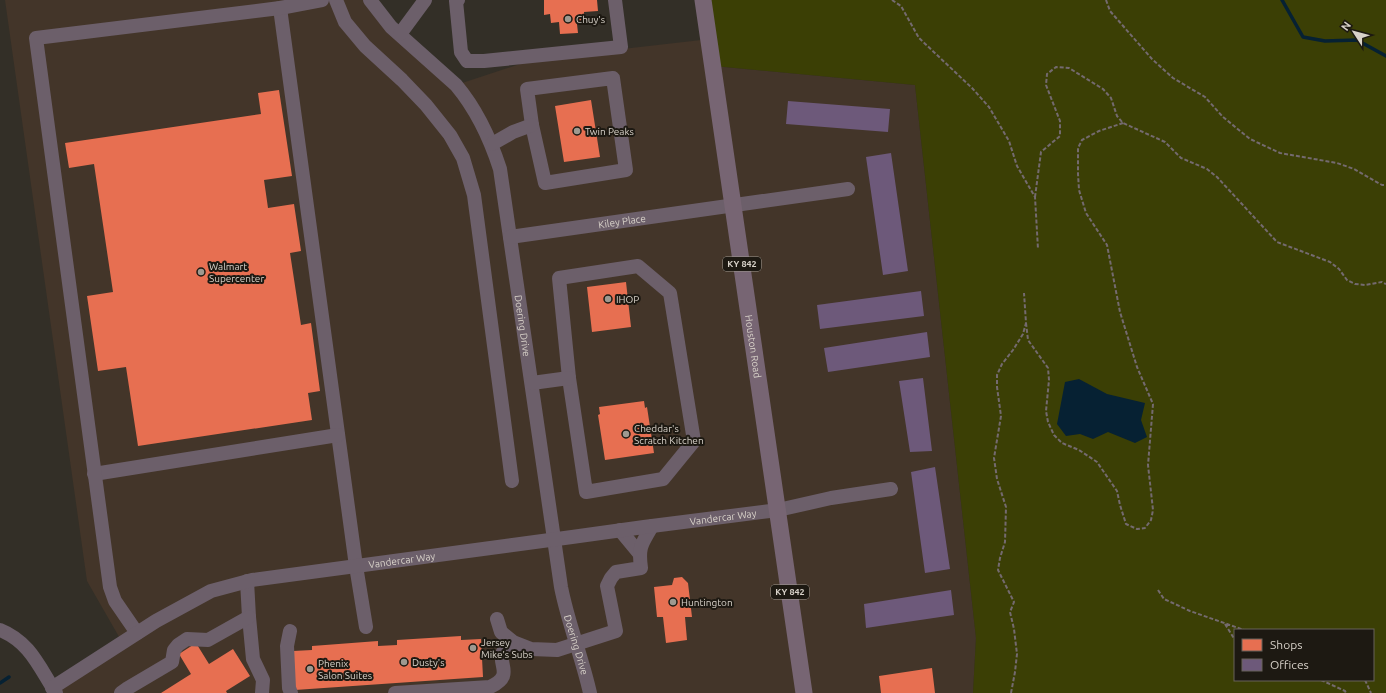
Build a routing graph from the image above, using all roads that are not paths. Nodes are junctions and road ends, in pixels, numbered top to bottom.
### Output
1 (322, 0) edge
2 (336, 0) edge
3 (370, 0) edge
4 (424, 0) edge
5 (457, 0) edge
6 (615, 0) edge
7 (703, 0) edge
8 (280, 8) junction
9 (400, 34) junction
10 (532, 125) junction
11 (492, 144) junction
12 (848, 190) dead end
13 (734, 206) junction
14 (510, 237) junction
15 (569, 378) junction
16 (532, 383) junction
17 (338, 436) junction
18 (94, 474) junction
19 (512, 481) dead end
20 (891, 488) dead end
21 (778, 510) junction
22 (652, 526) junction
23 (620, 530) junction
24 (554, 540) junction
25 (639, 553) junction
26 (356, 566) junction
27 (247, 581) junction
28 (249, 617) junction
29 (497, 619) dead end
30 (366, 627) dead end
31 (0, 630) edge
32 (290, 631) dead end
33 (137, 633) junction
34 (513, 642) junction
35 (577, 643) junction
36 (54, 690) edge
37 (121, 693) edge
38 (262, 693) edge
39 (291, 693) edge
40 (395, 693) edge
41 (590, 693) edge
42 (804, 693) edge

1 - 8 street
2 - 19 street
3 - 9 street, Doering Drive
4 - 9 street
5 - 6 street
7 - 13 main road, Houston Road / KY 842
8 - 17 street
8 - 18 street
9 - 11 street, Doering Drive
10 - 10 street
10 - 11 street
11 - 14 street, Doering Drive
12 - 13 street, Kiley Place
13 - 14 street, Kiley Place
13 - 21 main road, Houston Road / KY 842
14 - 16 street, Doering Drive
15 - 15 street
15 - 16 street
16 - 24 street, Doering Drive
17 - 18 street
17 - 26 street
18 - 33 street
20 - 21 street, Vandercar Way
21 - 22 street, Vandercar Way
21 - 42 main road, Houston Road / KY 842
22 - 23 street, Vandercar Way
22 - 25 street
23 - 24 street, Vandercar Way
23 - 25 street
24 - 26 street, Vandercar Way
24 - 35 street, Doering Drive
25 - 35 street
26 - 27 street, Vandercar Way
26 - 30 street
27 - 28 street
27 - 33 street, Vandercar Way
28 - 37 street
28 - 38 street
29 - 34 street
31 - 36 street
32 - 39 street
33 - 36 street, Vandercar Way
34 - 35 street
34 - 40 street
35 - 41 street, Doering Drive

